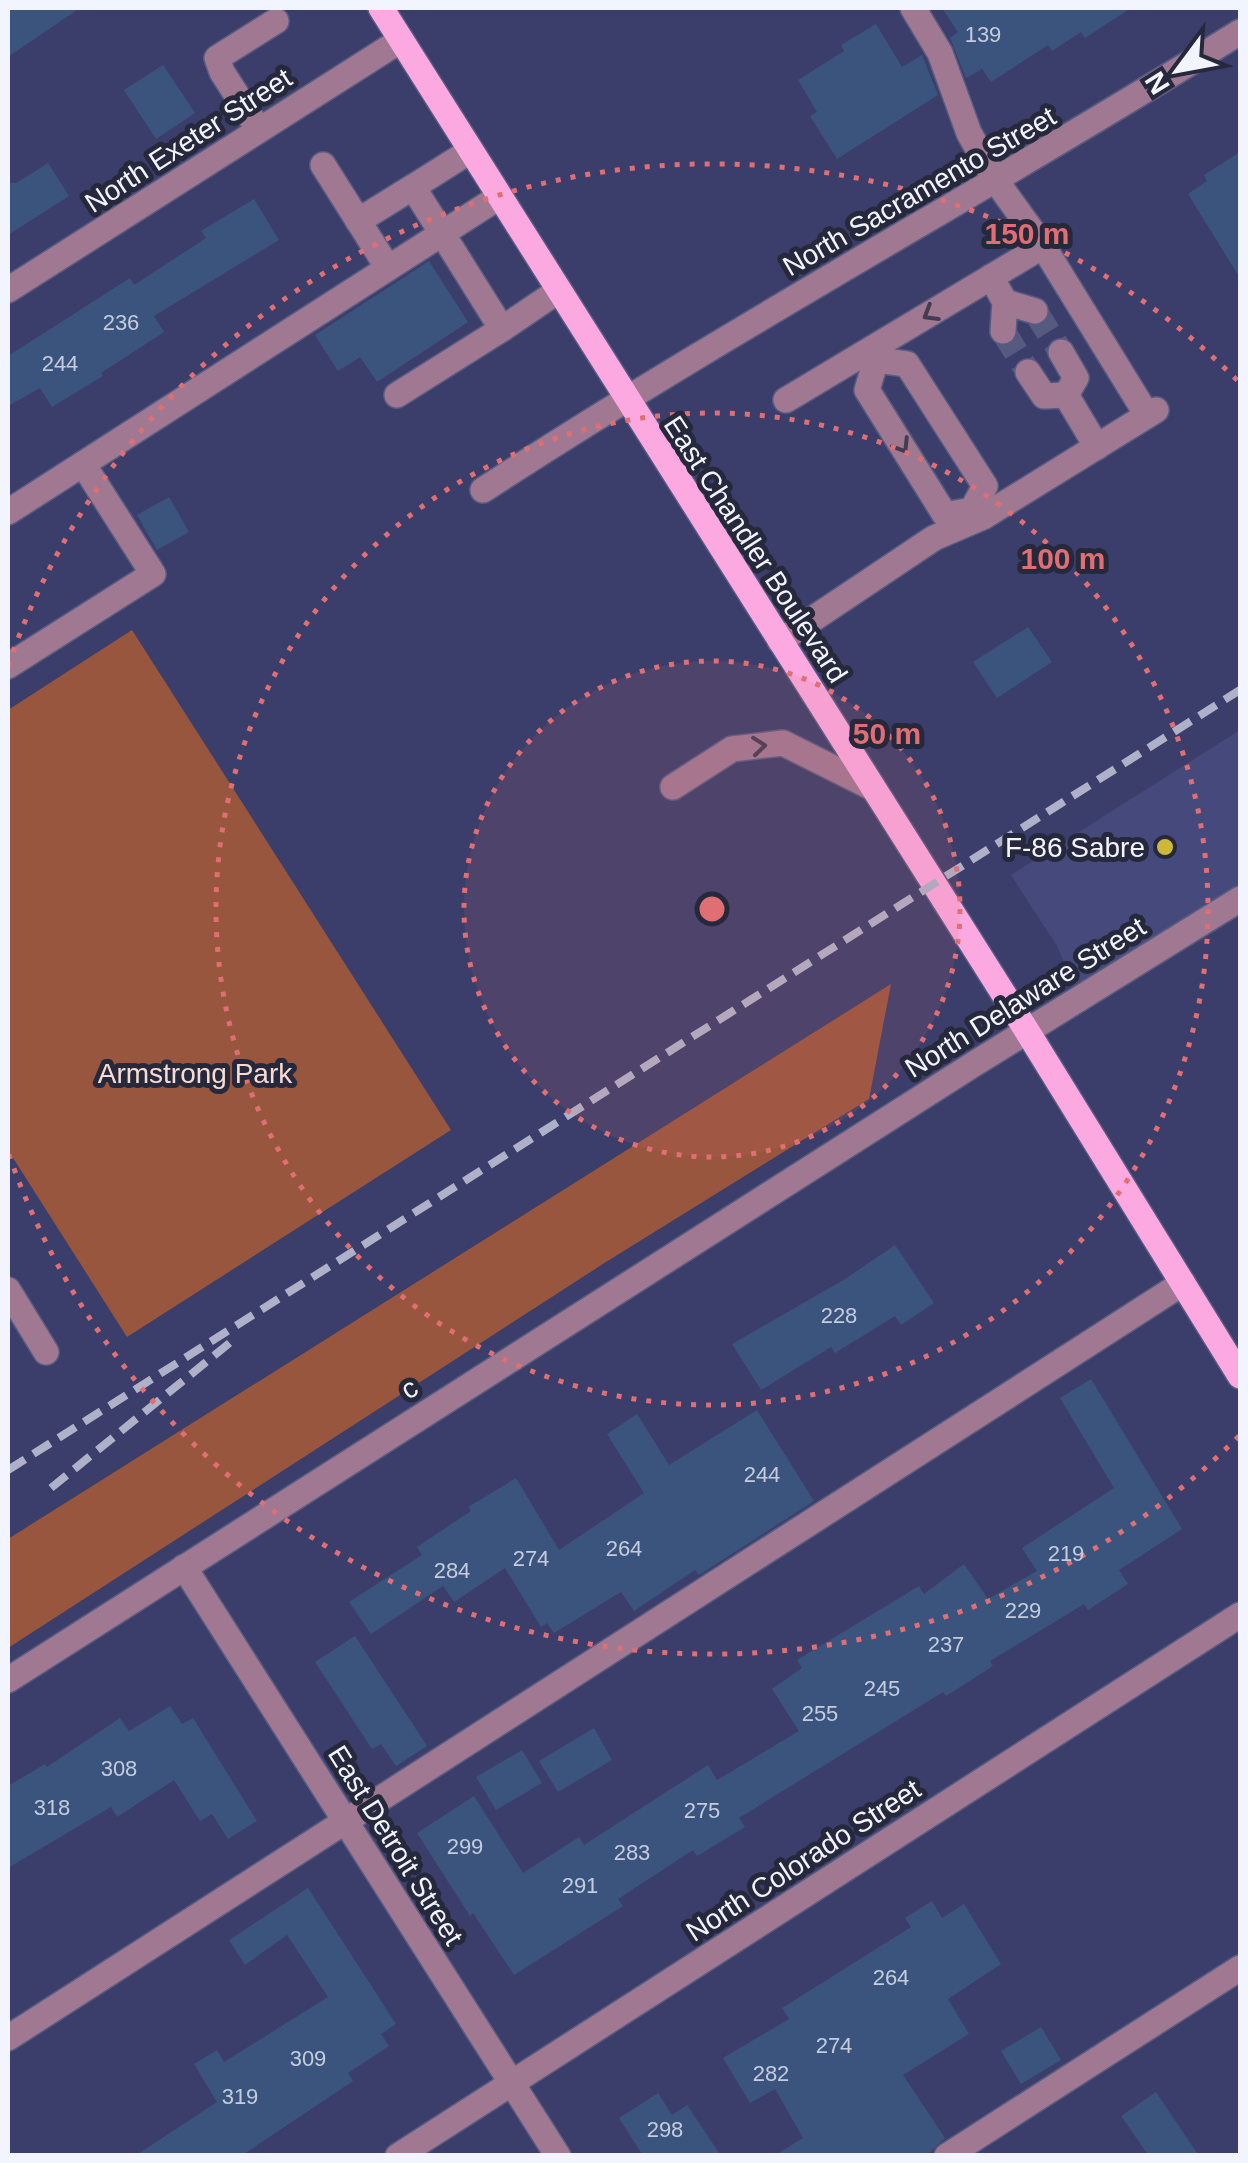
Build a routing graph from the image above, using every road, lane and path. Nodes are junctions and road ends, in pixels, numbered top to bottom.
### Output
1 (381, 8) edge
2 (913, 8) edge
3 (276, 22) dead end
4 (1240, 32) edge
5 (402, 40) junction
6 (259, 130) junction
7 (470, 151) junction
8 (323, 165) dead end
9 (996, 181) junction
10 (412, 187) junction
11 (499, 197) junction
12 (358, 221) junction
13 (442, 233) junction
14 (1044, 246) junction
15 (388, 268) junction
16 (991, 278) junction
17 (8, 290) edge
18 (558, 291) junction
19 (1005, 302) junction
20 (1035, 311) tunnel mouth
21 (502, 329) junction
22 (1003, 330) tunnel mouth
23 (1061, 352) tunnel mouth
24 (873, 355) junction
25 (1028, 372) tunnel mouth
26 (1066, 395) junction
27 (398, 396) dead end
28 (624, 397) junction
29 (786, 400) dead end
30 (1097, 447) junction
31 (83, 464) junction
32 (483, 490) dead end
33 (8, 512) edge
34 (980, 514) junction
35 (780, 640) junction
36 (8, 666) edge
37 (673, 788) dead end
38 (873, 788) junction
39 (1240, 899) edge
40 (1027, 1030) junction
41 (843, 1148) joint
42 (1184, 1284) junction
43 (8, 1290) edge
44 (46, 1352) dead end
45 (1240, 1376) edge
46 (184, 1567) junction
47 (1240, 1615) edge
48 (8, 1680) edge
49 (346, 1821) junction
50 (1240, 1968) edge
51 (8, 2038) edge
52 (512, 2083) junction
53 (398, 2156) edge
54 (558, 2156) edge
55 (947, 2156) edge

1 - 5 main road, East Chandler Boulevard
2 - 9 street
3 - 6 street
4 - 9 street, North Sacramento Street
5 - 6 street, North Exeter Street
5 - 7 main road, East Chandler Boulevard
6 - 17 street, North Exeter Street
7 - 10 street
7 - 11 main road, East Chandler Boulevard
8 - 12 street
9 - 14 street
9 - 28 street, North Sacramento Street
10 - 12 street
10 - 13 street
11 - 13 street
11 - 18 main road, East Chandler Boulevard
12 - 15 street
13 - 15 street
13 - 21 street
14 - 16 street
14 - 30 street
15 - 31 street
16 - 19 street
16 -> 24 street
18 - 21 street
18 - 28 main road, East Chandler Boulevard
19 - 20 street
19 - 22 street
21 - 27 street
23 - 26 street
24 - 29 street
24 - 34 street
24 -> 34 street
25 - 26 street
26 - 30 street
28 - 32 street, North Sacramento Street
28 - 35 main road, East Chandler Boulevard
30 - 34 street
31 - 33 street
31 - 36 street
34 - 35 street
35 - 38 main road, East Chandler Boulevard
37 -> 38 street
38 - 40 main road, East Chandler Boulevard
39 - 40 street, North Delaware Street
40 - 41 street, North Delaware Street
40 - 42 main road, East Chandler Boulevard
41 - 46 street, c
42 - 45 main road, East Chandler Boulevard
42 - 49 street
43 - 44 street
46 - 48 street, c
46 - 49 street, East Detroit Street
47 - 52 street, North Colorado Street
49 - 51 street
49 - 52 street, East Detroit Street
50 - 55 street
52 - 53 street, North Colorado Street
52 - 54 street, East Detroit Street

